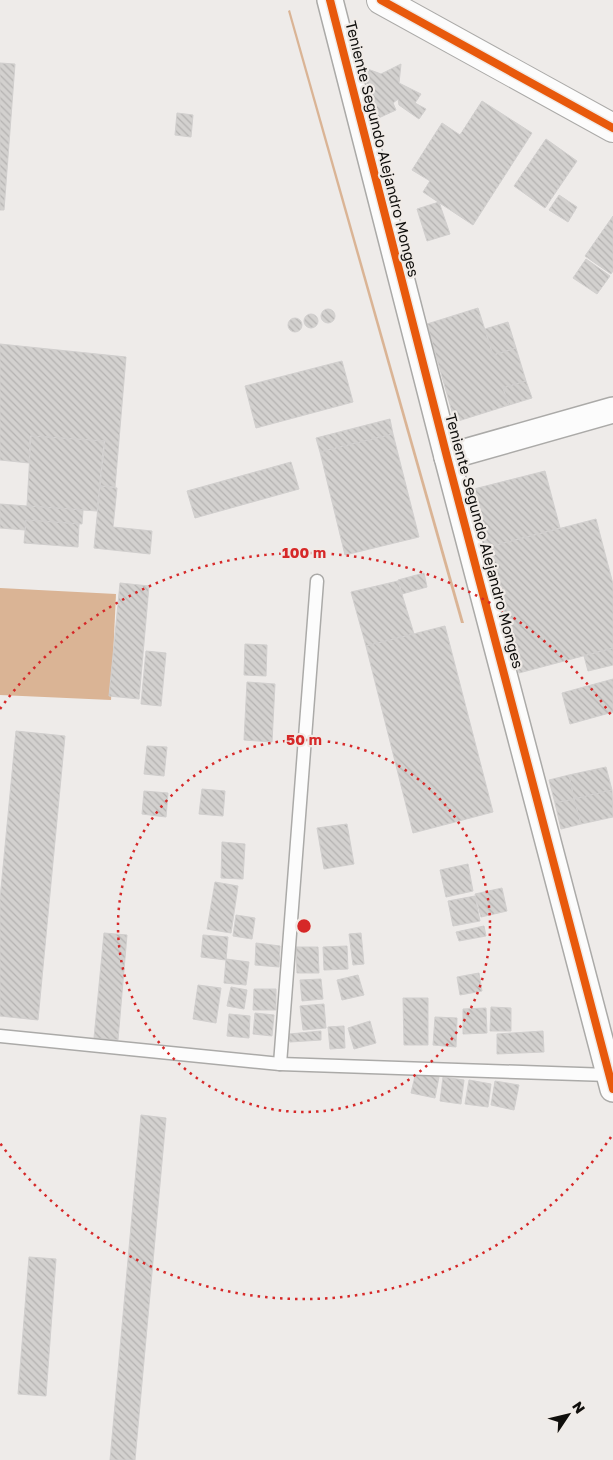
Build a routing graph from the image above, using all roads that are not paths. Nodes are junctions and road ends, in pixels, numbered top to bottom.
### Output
1 (330, 0) edge
2 (382, 0) edge
3 (613, 128) edge
4 (613, 410) edge
5 (447, 457) junction
6 (317, 581) dead end
7 (0, 1036) edge
8 (280, 1064) junction
9 (611, 1082) edge

1 - 5 street, Teniente Segundo Alejandro Monges
2 - 3 street
4 - 5 street
5 - 9 street, Teniente Segundo Alejandro Monges
6 - 8 lane
7 - 8 lane
8 - 9 lane

